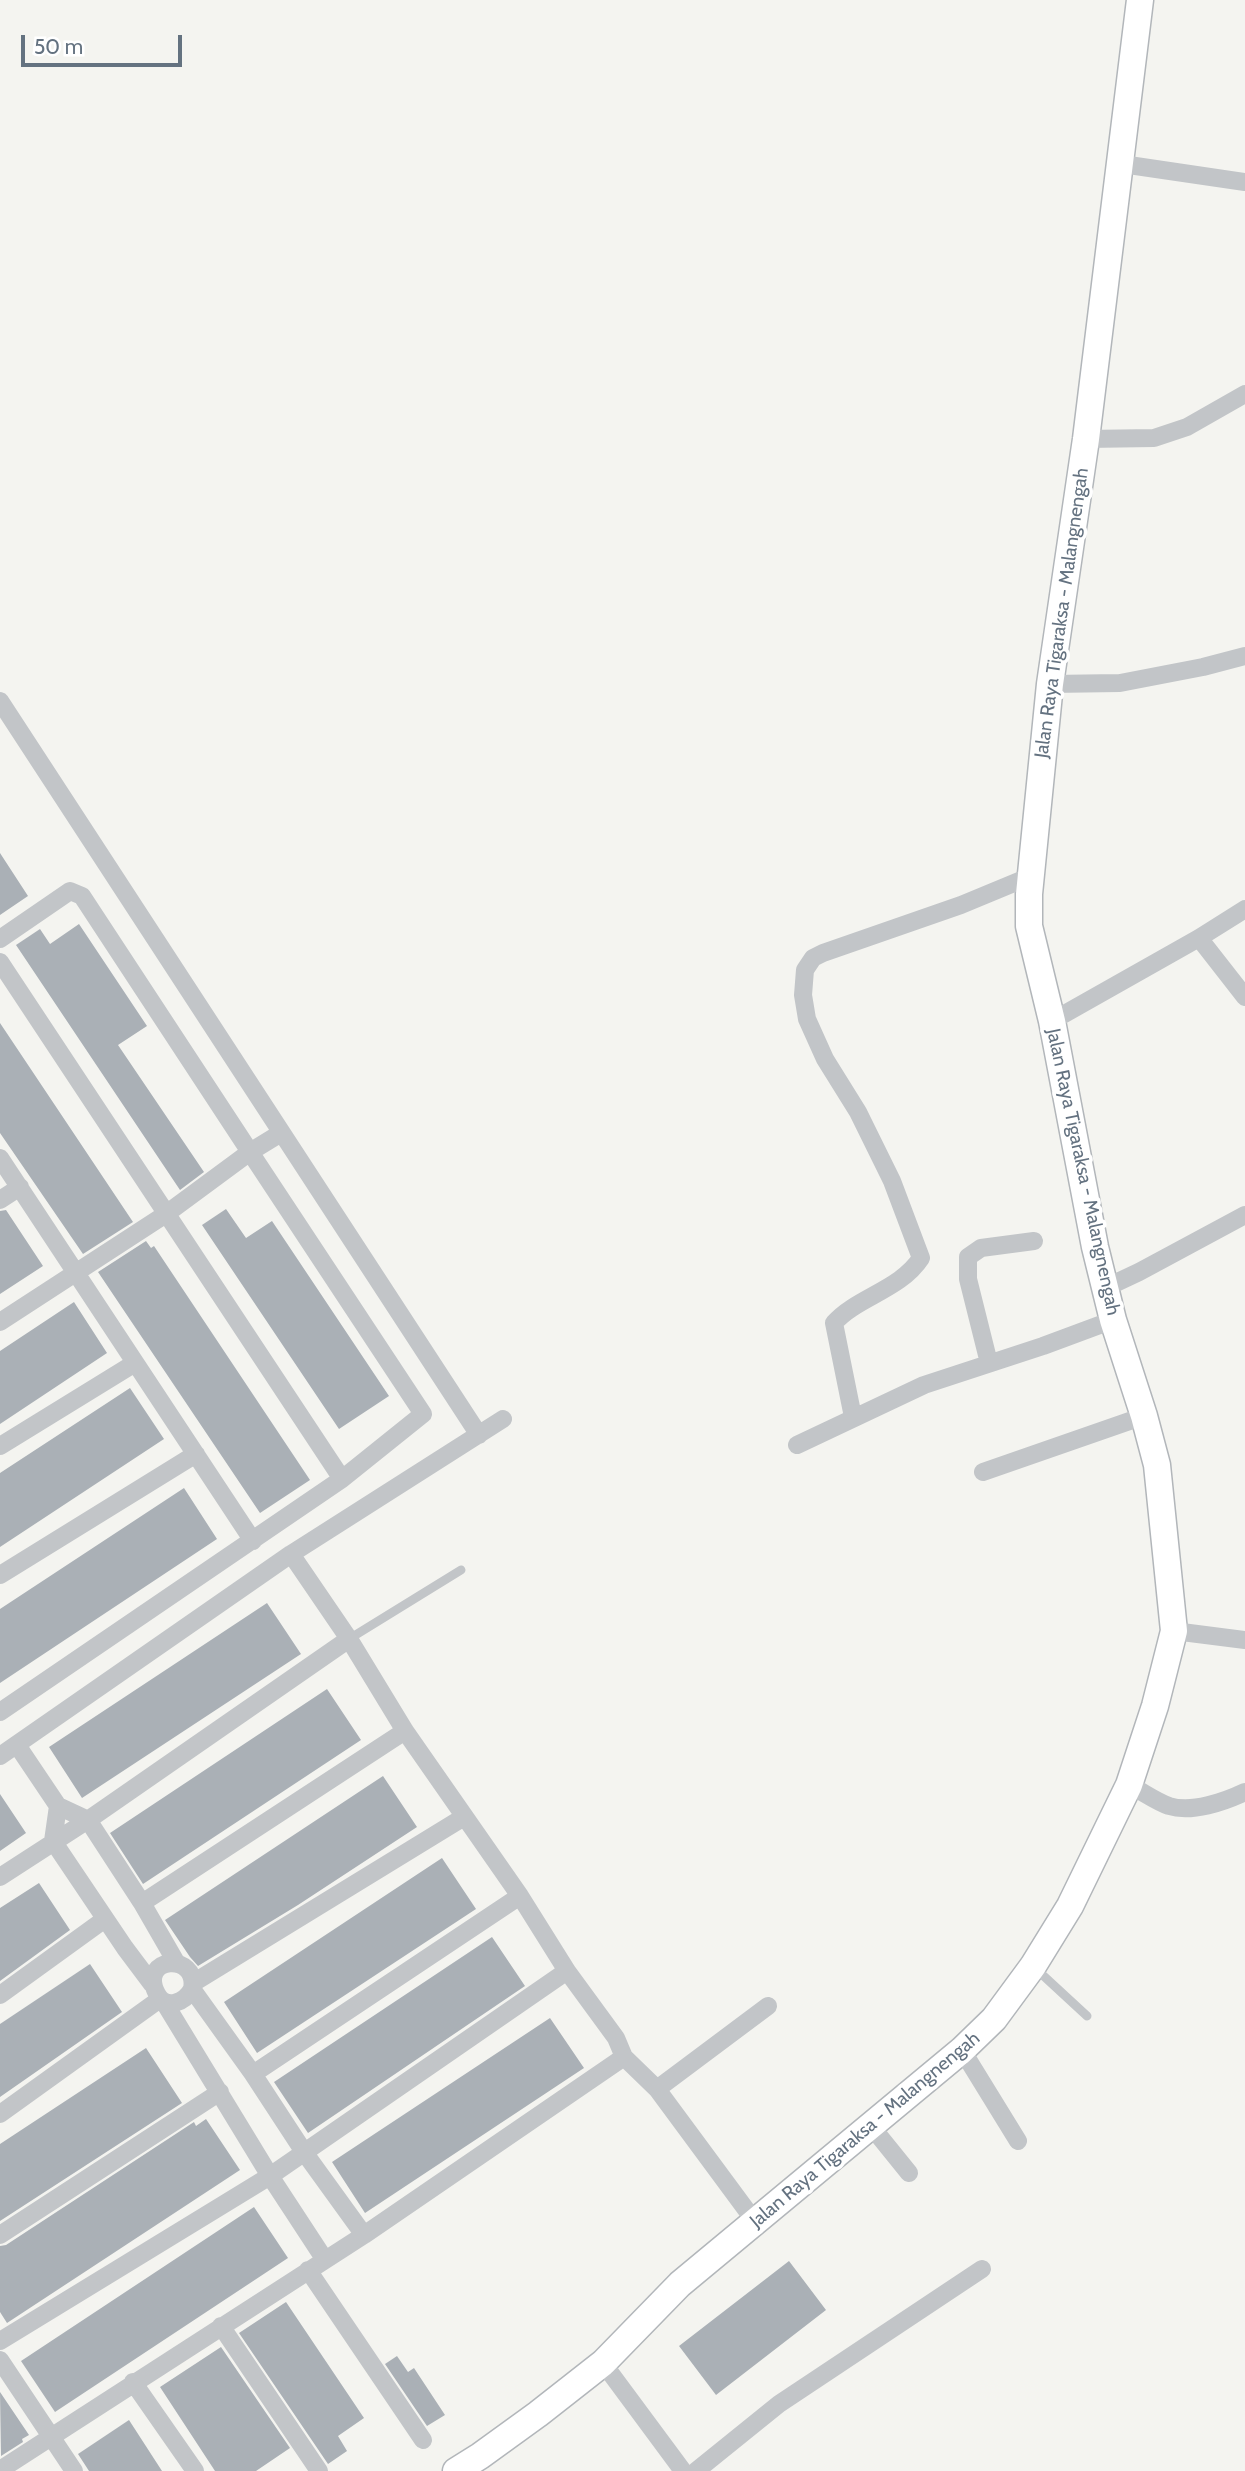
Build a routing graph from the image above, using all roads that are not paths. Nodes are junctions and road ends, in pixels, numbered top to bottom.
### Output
1 (1140, 0) edge
2 (1122, 164) junction
3 (1245, 182) edge
4 (1245, 394) edge
5 (1086, 439) junction
6 (1245, 656) edge
7 (1050, 684) junction
8 (0, 701) edge
9 (1031, 876) junction
10 (1245, 909) edge
11 (1199, 938) junction
12 (0, 939) edge
13 (0, 962) edge
14 (1245, 997) edge
15 (1052, 1021) junction
16 (281, 1133) junction
17 (250, 1152) junction
18 (0, 1158) edge
19 (20, 1187) junction
20 (0, 1200) edge
21 (166, 1214) junction
22 (1245, 1215) edge
23 (1034, 1241) dead end
24 (76, 1273) junction
25 (1105, 1288) junction
26 (1113, 1320) junction
27 (0, 1322) edge
28 (135, 1363) junction
29 (989, 1363) junction
30 (1144, 1416) junction
31 (853, 1418) junction
32 (503, 1419) dead end
33 (479, 1435) junction
34 (797, 1445) dead end
35 (0, 1446) edge
36 (196, 1454) junction
37 (983, 1472) dead end
38 (342, 1479) junction
39 (253, 1541) junction
40 (291, 1554) junction
41 (461, 1570) dead end
42 (0, 1576) edge
43 (1174, 1631) junction
44 (349, 1639) junction
45 (1245, 1640) edge
46 (0, 1712) edge
47 (405, 1731) junction
48 (17, 1745) junction
49 (0, 1756) edge
50 (1129, 1785) junction
51 (1245, 1792) edge
52 (58, 1806) junction
53 (464, 1816) junction
54 (88, 1820) junction
55 (53, 1842) junction
56 (0, 1877) edge
57 (520, 1896) junction
58 (142, 1903) junction
59 (105, 1919) junction
60 (176, 1962) junction
61 (1033, 1966) junction
62 (567, 1971) junction
63 (193, 1986) junction
64 (0, 1995) edge
65 (159, 1995) junction
66 (768, 2006) dead end
67 (1087, 2016) dead end
68 (962, 2050) junction
69 (624, 2057) junction
70 (253, 2074) junction
71 (657, 2089) junction
72 (220, 2092) junction
73 (0, 2115) edge
74 (872, 2126) junction
75 (1018, 2141) dead end
76 (304, 2152) junction
77 (909, 2174) dead end
78 (270, 2176) junction
79 (756, 2223) junction
80 (0, 2235) edge
81 (364, 2235) junction
82 (325, 2260) junction
83 (982, 2269) dead end
84 (307, 2270) junction
85 (222, 2326) junction
86 (0, 2341) edge
87 (0, 2360) edge
88 (603, 2362) junction
89 (133, 2382) junction
90 (51, 2436) junction
91 (423, 2441) dead end
92 (0, 2470) edge
93 (74, 2471) edge
94 (195, 2471) edge
95 (319, 2471) edge
96 (456, 2471) edge
97 (683, 2471) edge
98 (696, 2471) edge

1 - 2 main road, Jalan Raya Tigaraksa - Malangnengah
2 - 3 street
2 - 5 main road, Jalan Raya Tigaraksa - Malangnengah
4 - 5 street
5 - 7 main road, Jalan Raya Tigaraksa - Malangnengah
6 - 7 street
7 - 9 main road, Jalan Raya Tigaraksa - Malangnengah
8 - 16 street
9 - 15 main road, Jalan Raya Tigaraksa - Malangnengah
9 - 31 street
10 - 11 street
11 - 14 street
11 - 15 street
12 - 17 street
13 - 21 street
15 - 25 main road, Jalan Raya Tigaraksa - Malangnengah
16 - 17 street
16 - 33 street
17 - 21 street
17 - 38 street
18 - 19 street
19 - 20 street
19 - 24 street
21 - 24 street
21 - 38 street
22 - 25 street
23 - 29 street
24 - 27 street
24 - 28 street
25 - 26 main road, Jalan Raya Tigaraksa - Malangnengah
26 - 29 street
26 - 30 main road, Jalan Raya Tigaraksa - Malangnengah
28 - 35 street
28 - 36 street
29 - 31 street
30 - 37 street
30 - 43 main road, Jalan Raya Tigaraksa - Malangnengah
31 - 34 street
32 - 33 street
33 - 40 street
36 - 39 street
36 - 42 street
38 - 39 street
39 - 46 street
40 - 44 street
40 - 48 street
41 - 44 lane
43 - 45 street
43 - 50 main road, Jalan Raya Tigaraksa - Malangnengah
44 - 47 street
44 - 54 street
47 - 53 street
47 - 58 street
48 - 49 street
48 - 52 street
50 - 51 street
50 - 61 main road, Jalan Raya Tigaraksa - Malangnengah
52 - 54 street
52 - 55 street
53 - 57 street
53 - 63 street
54 - 55 street
54 - 58 street
55 - 56 street
55 - 59 street
57 - 62 street
57 - 70 street
58 - 60 street
59 - 64 street
59 - 65 street
60 - 63 street
60 - 65 street
61 - 67 lane
61 - 68 main road, Jalan Raya Tigaraksa - Malangnengah
62 - 69 street
62 - 76 street
63 - 65 street
63 - 70 street
65 - 72 street
65 - 73 street
66 - 71 street
68 - 74 main road, Jalan Raya Tigaraksa - Malangnengah
68 - 75 street
69 - 71 street
69 - 81 street
70 - 76 street
71 - 79 street
72 - 78 street
72 - 80 street
74 - 77 street
74 - 79 main road, Jalan Raya Tigaraksa - Malangnengah
76 - 78 street
76 - 81 street
78 - 82 street
78 - 86 street
79 - 88 main road, Jalan Raya Tigaraksa - Malangnengah
81 - 82 street
82 - 84 street
83 - 98 street
84 - 85 street
84 - 91 street
85 - 89 street
85 - 95 street
87 - 90 street
88 - 96 main road, Jalan Raya Tigaraksa - Malangnengah
88 - 97 street
89 - 90 street
89 - 94 street
90 - 92 street
90 - 93 street

